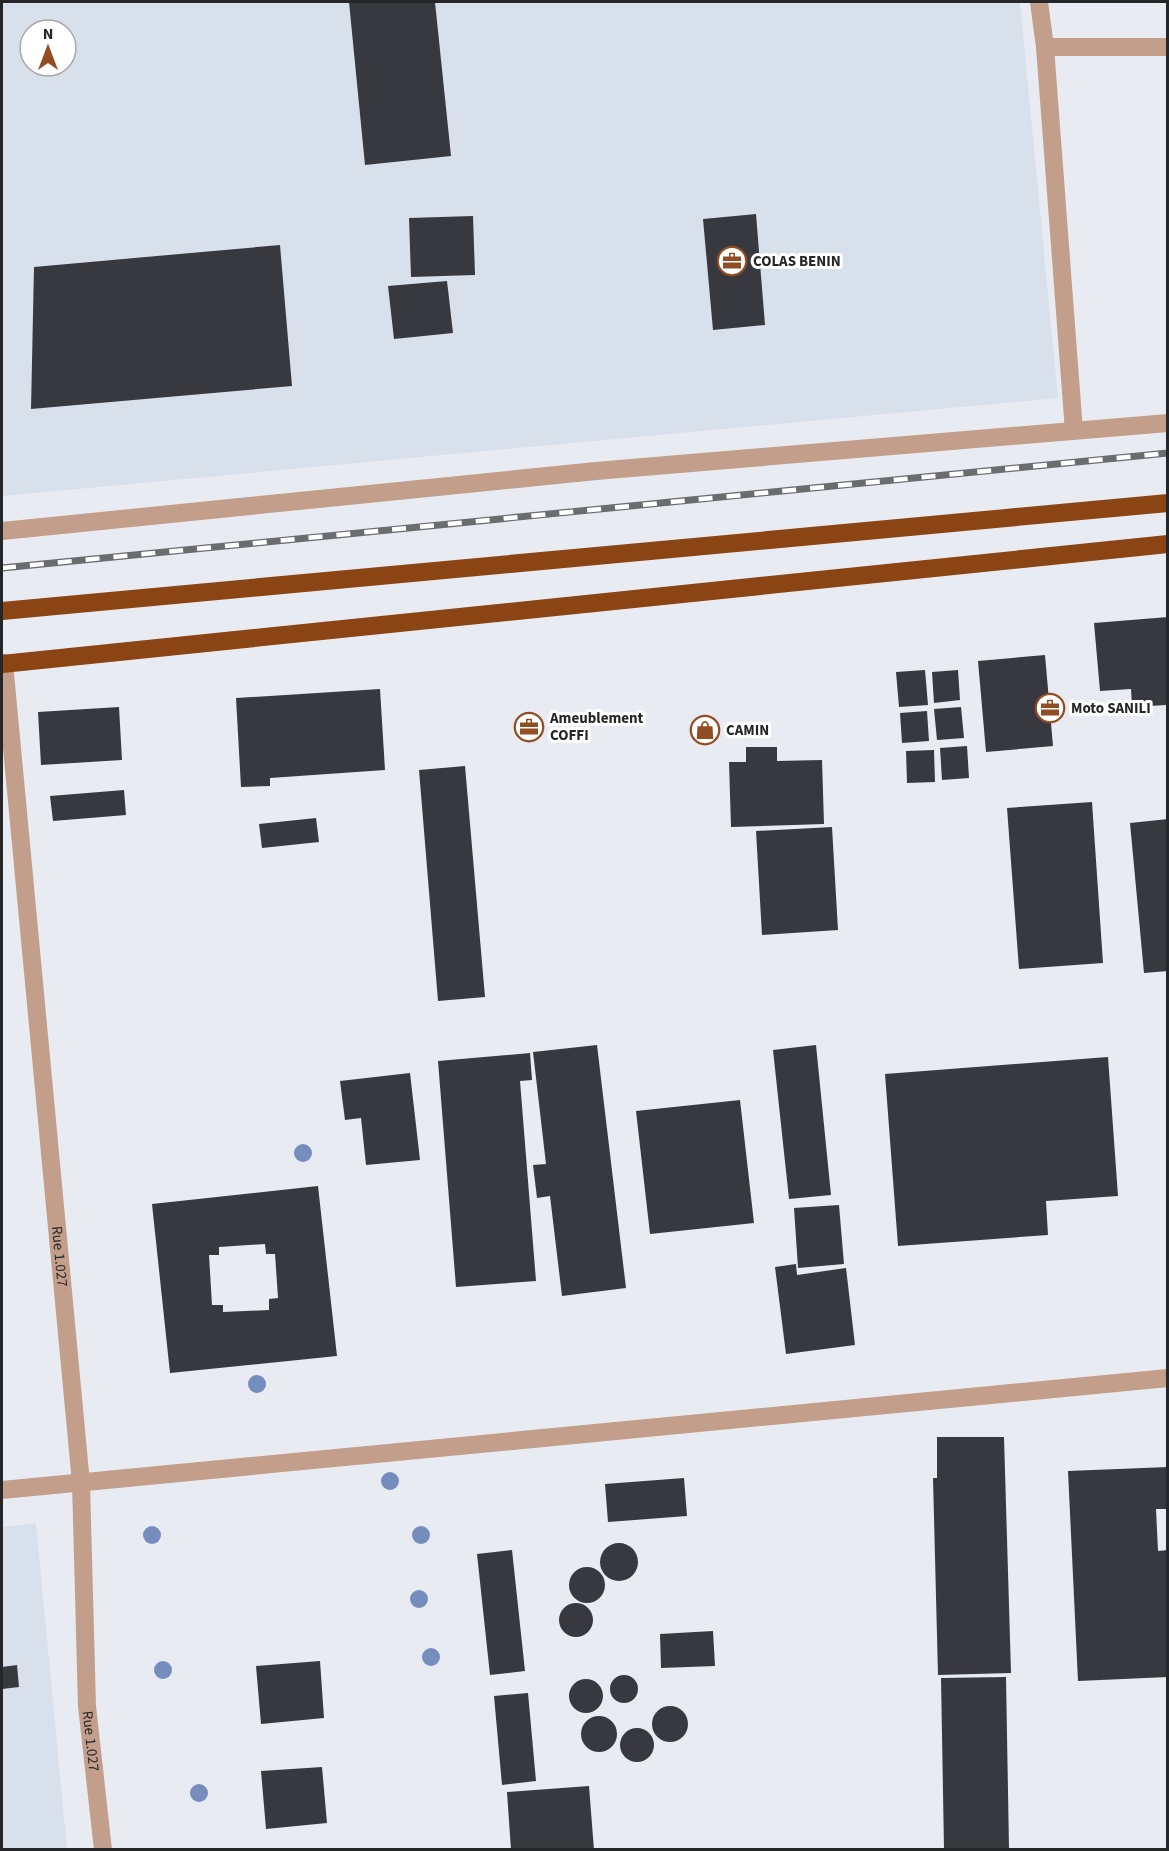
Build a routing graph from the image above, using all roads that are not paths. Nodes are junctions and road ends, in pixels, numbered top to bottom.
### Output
1 (1039, 2) edge
2 (1045, 47) junction
3 (1167, 47) edge
4 (1167, 423) edge
5 (1074, 431) junction
6 (1167, 503) edge
7 (2, 531) edge
8 (1167, 544) edge
9 (2, 612) edge
10 (3, 664) edge
11 (1167, 1378) edge
12 (81, 1483) junction
13 (2, 1490) edge
14 (103, 1850) edge

1 - 2 street
2 - 3 street
2 - 5 street
4 - 5 street
5 - 7 street
6 - 9 highway
8 - 10 highway
10 - 12 street, Rue 1.027
11 - 12 street
12 - 13 street
12 - 14 street, Rue 1.027

